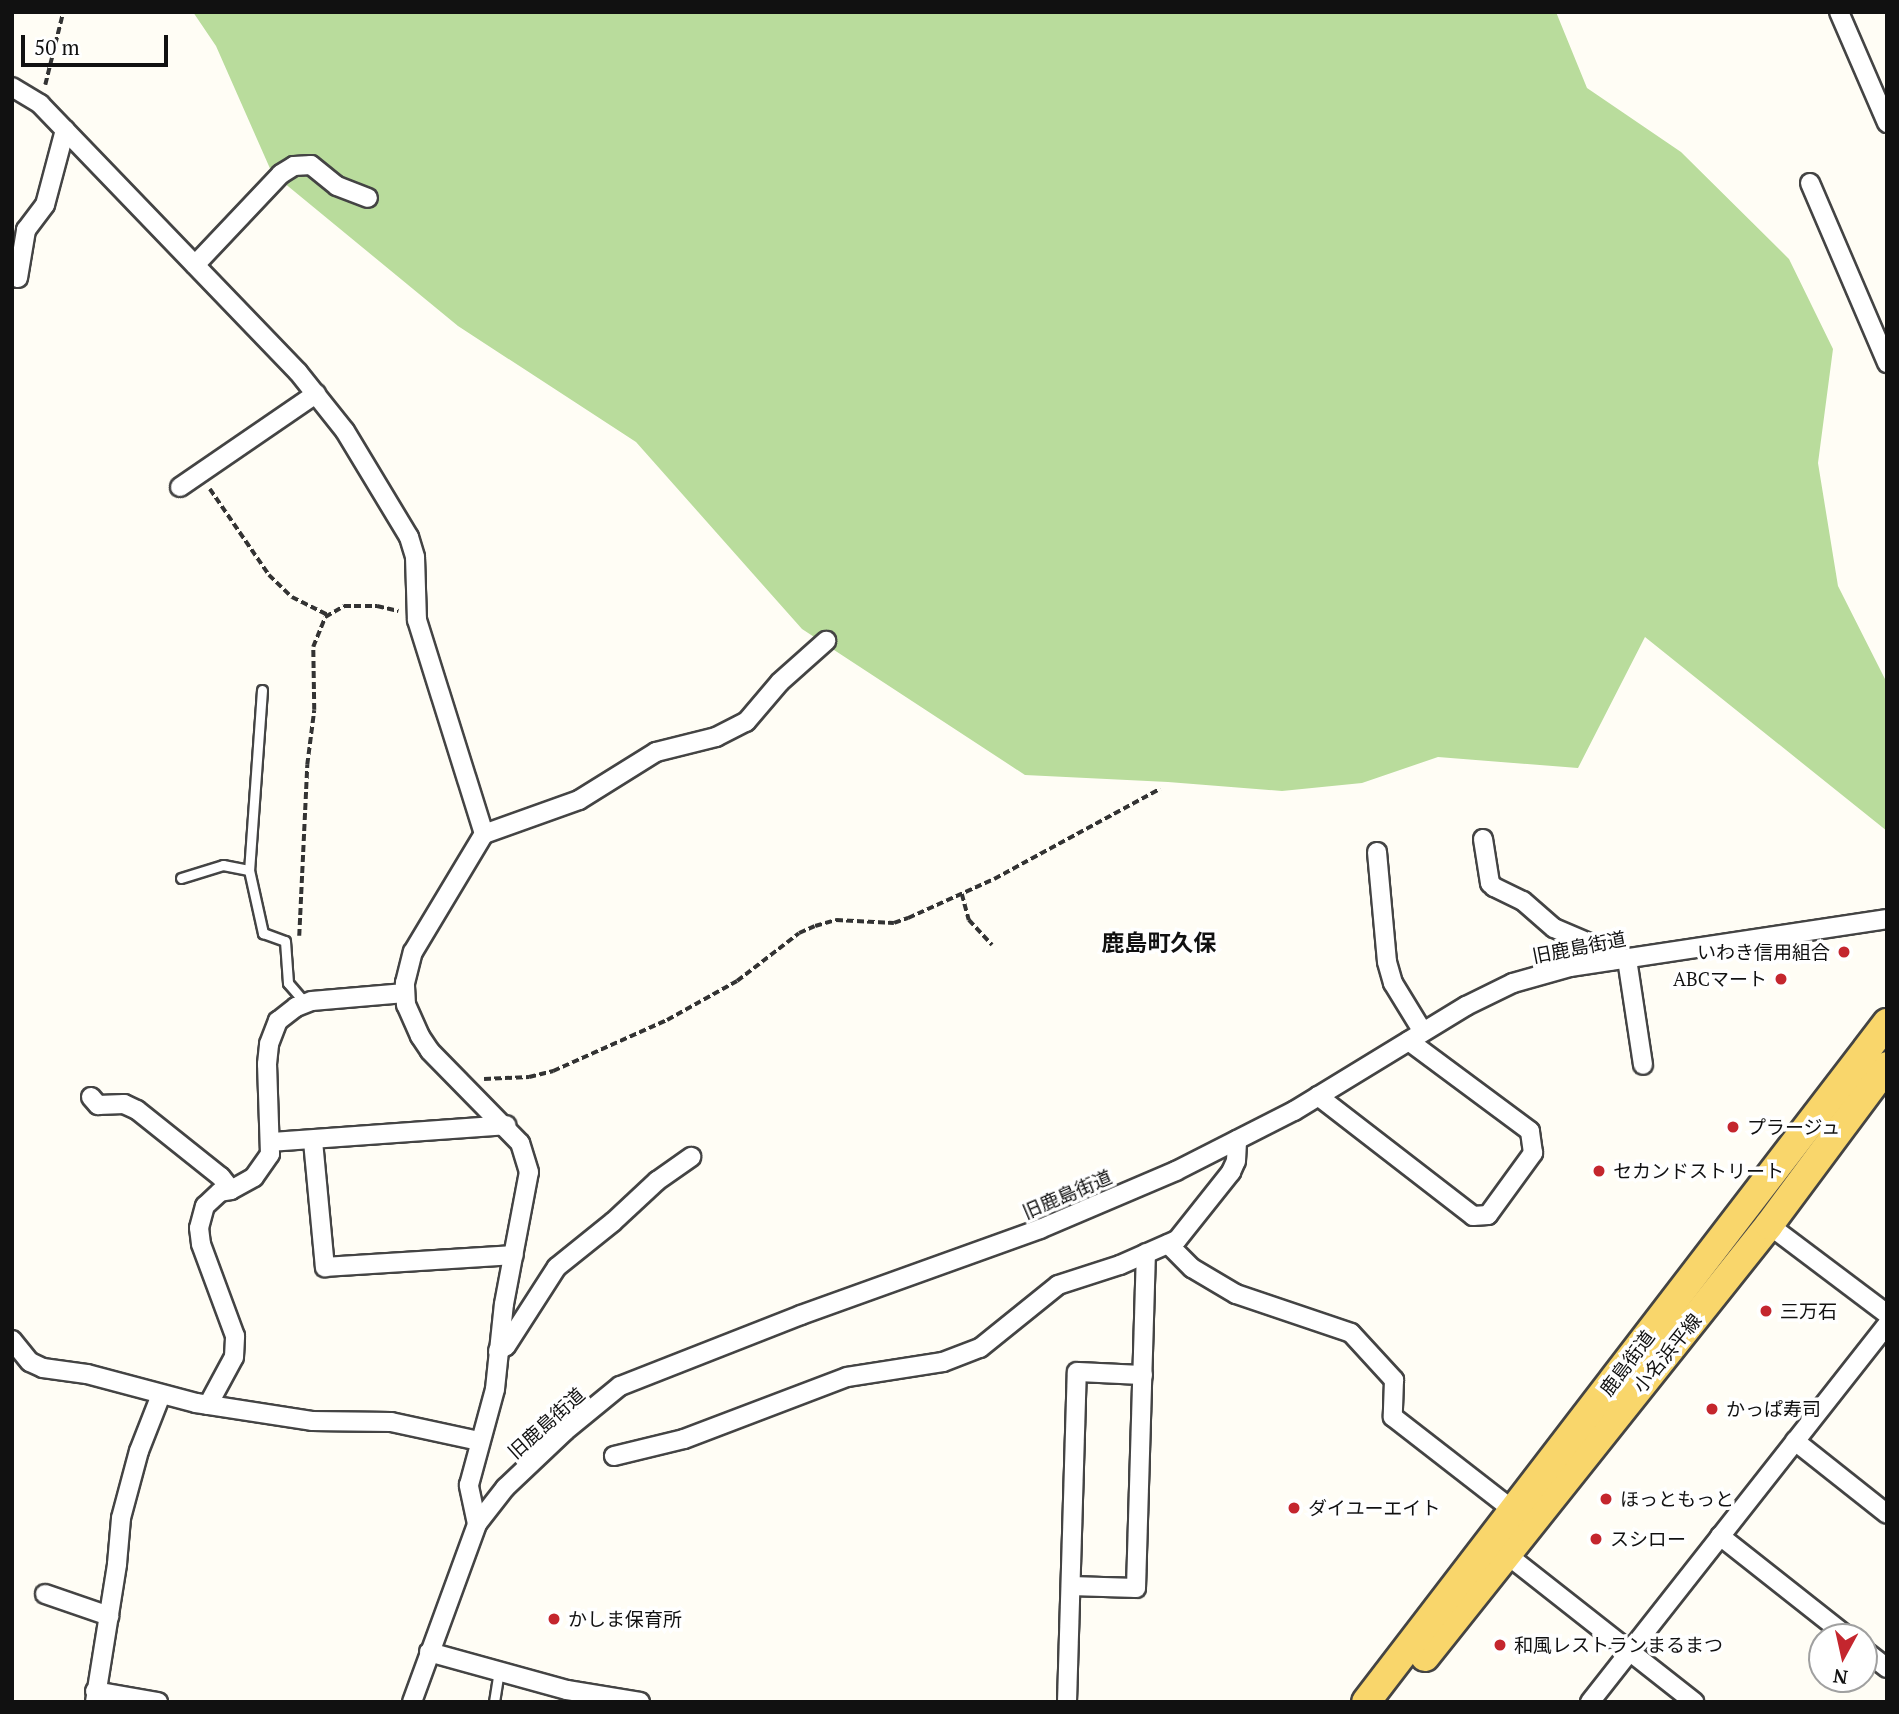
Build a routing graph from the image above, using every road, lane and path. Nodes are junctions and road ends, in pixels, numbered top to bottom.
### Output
1 (63, 12) edge
2 (1839, 12) edge
3 (15, 93) edge
4 (40, 104) junction
5 (1887, 123) edge
6 (65, 130) junction
7 (1810, 183) dead end
8 (368, 198) dead end
9 (195, 265) junction
10 (18, 278) dead end
11 (1887, 363) edge
12 (316, 394) junction
13 (202, 474) junction
14 (180, 487) dead end
15 (328, 615) junction
16 (417, 617) junction
17 (826, 641) dead end
18 (262, 690) dead end
19 (1160, 789) dead end
20 (484, 834) junction
21 (1483, 839) dead end
22 (1377, 852) dead end
23 (249, 870) junction
24 (181, 878) dead end
25 (961, 894) junction
26 (1887, 919) edge
27 (299, 938) dead end
28 (992, 945) dead end
29 (1619, 960) junction
30 (405, 993) junction
31 (302, 999) dead end
32 (1887, 1023) edge
33 (1416, 1037) junction
34 (1643, 1065) dead end
35 (1887, 1066) edge
36 (466, 1086) junction
37 (1318, 1096) junction
38 (91, 1097) dead end
39 (506, 1125) junction
40 (1237, 1140) junction
41 (313, 1141) junction
42 (271, 1142) junction
43 (691, 1157) dead end
44 (231, 1190) junction
45 (1769, 1225) junction
46 (1168, 1244) junction
47 (1146, 1253) junction
48 (514, 1255) junction
49 (1887, 1314) edge
50 (1887, 1324) edge
51 (12, 1340) edge
52 (498, 1351) junction
53 (1143, 1375) junction
54 (161, 1395) junction
55 (208, 1405) junction
56 (479, 1441) junction
57 (1795, 1441) junction
58 (614, 1456) dead end
59 (1514, 1511) junction
60 (1887, 1514) edge
61 (477, 1524) junction
62 (1720, 1536) junction
63 (1497, 1548) junction
64 (1071, 1586) junction
65 (44, 1594) dead end
66 (109, 1616) junction
67 (1830, 1623) edge
68 (1630, 1651) junction
69 (429, 1652) junction
70 (499, 1671) junction
71 (95, 1696) edge
72 (159, 1702) edge
73 (412, 1702) edge
74 (494, 1702) edge
75 (640, 1702) edge
76 (1068, 1702) edge
77 (1366, 1702) edge
78 (1390, 1702) edge
79 (1591, 1702) edge
80 (1694, 1702) edge

1 - 4 path
2 - 5 street
3 - 4 street
4 - 6 street
6 - 9 street
6 - 10 street
7 - 11 street
8 - 9 street
9 - 12 street
12 - 13 street
12 - 16 street
13 - 14 street
13 - 15 path
15 - 16 path
15 - 27 path
16 - 20 street
17 - 20 street
18 - 23 lane
19 - 25 path
20 - 30 street
21 - 29 street
22 - 33 street
23 - 24 lane
23 - 31 lane
25 - 28 path
25 - 36 path
26 - 29 street, 旧鹿島街道
29 - 33 street, 旧鹿島街道
29 - 34 street
30 - 36 street
30 - 42 street
32 - 59 main road, 鹿島街道
33 - 37 street, 旧鹿島街道
33 - 37 street
35 - 45 main road, 小名浜平線
36 - 39 street
37 - 40 street, 旧鹿島街道
38 - 44 street
39 - 41 street
39 - 48 street
40 - 46 street
40 - 61 street, 旧鹿島街道
41 - 42 street
41 - 48 street
42 - 44 street
43 - 52 street
44 - 55 street
45 - 49 street
45 - 63 main road, 小名浜平線
46 - 47 street
46 - 59 street
47 - 53 street
47 - 58 street
48 - 52 street
50 - 57 street
51 - 54 street
52 - 56 street
53 - 64 street
53 - 64 street
54 - 55 street
54 - 66 street
55 - 56 street
56 - 61 street
57 - 60 street
57 - 62 street
59 - 63 main road, 鹿島街道
61 - 69 street, 旧鹿島街道
62 - 67 street
62 - 68 street
63 - 68 street
63 - 77 main road, 鹿島街道
63 - 78 main road, 小名浜平線
64 - 76 street
65 - 66 street
66 - 71 street
68 - 79 street
68 - 80 street
69 - 70 street
69 - 73 street, 旧鹿島街道
70 - 74 lane
70 - 75 street
71 - 72 street

